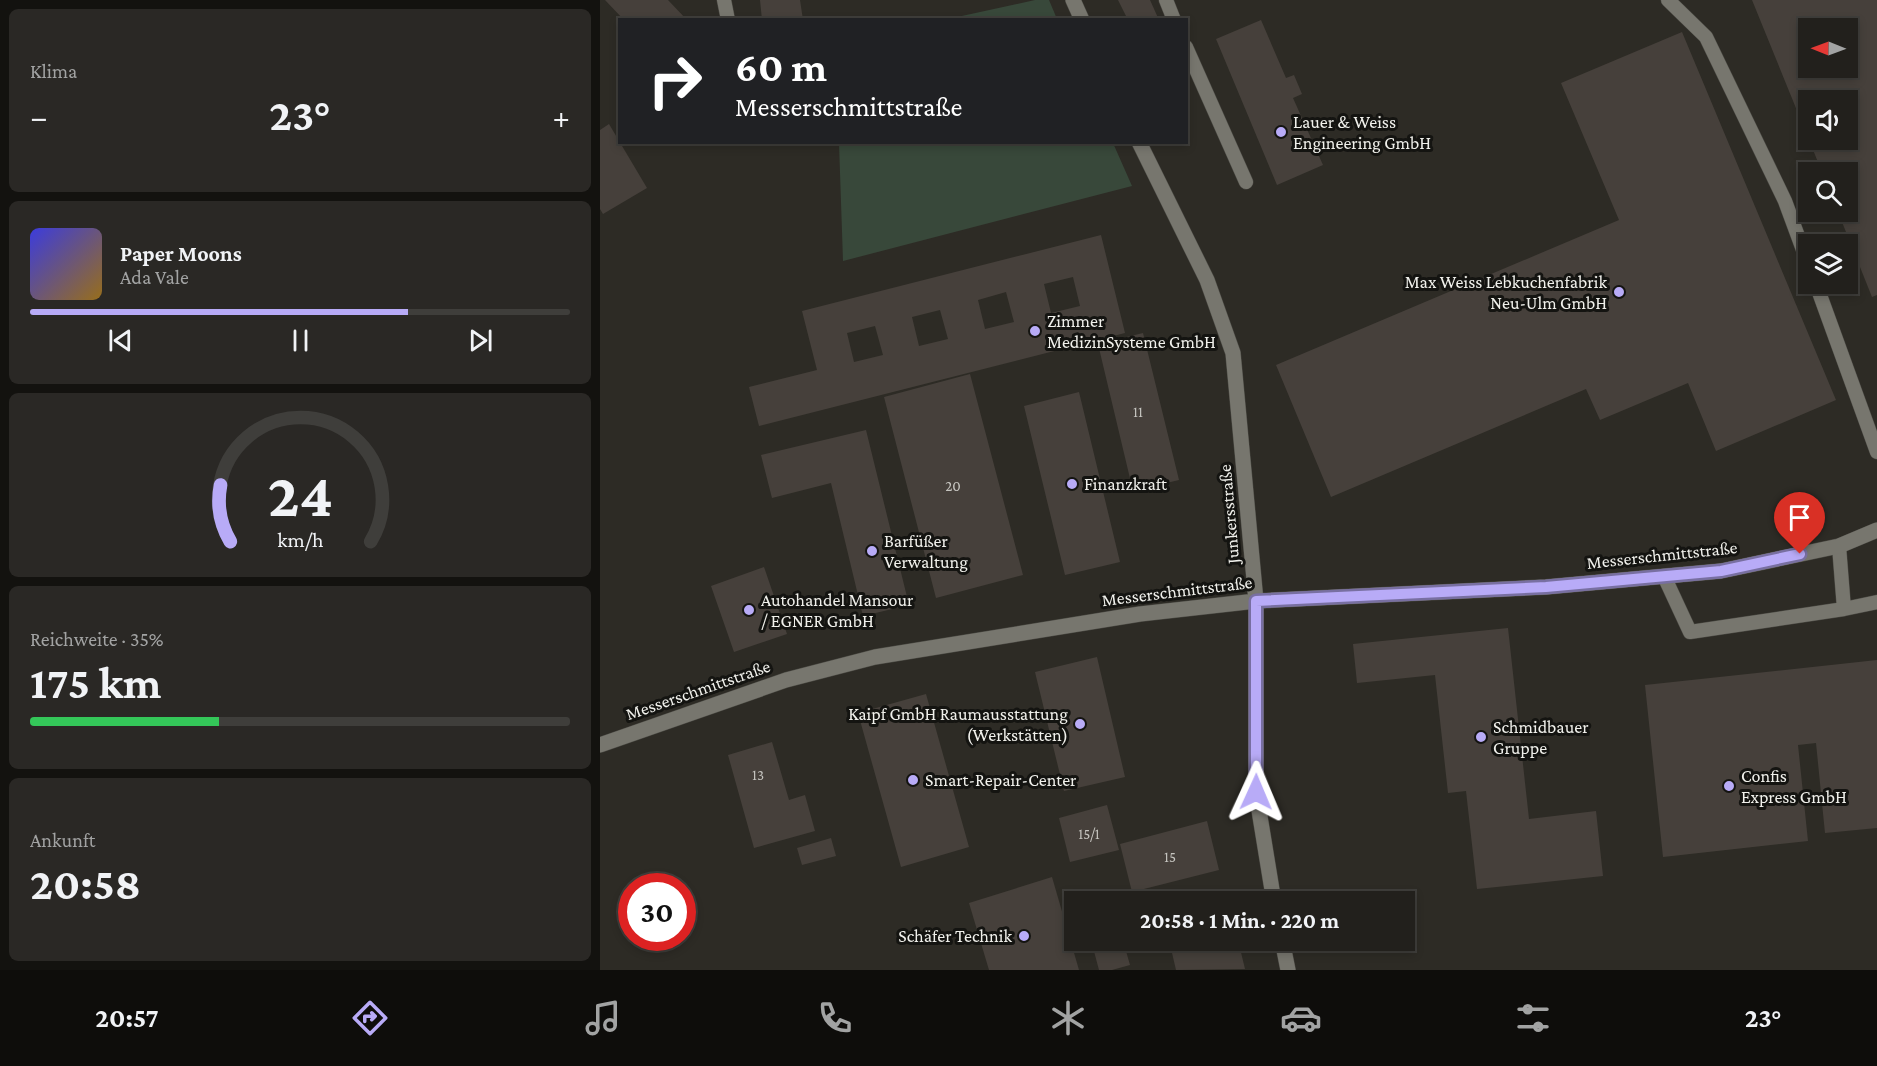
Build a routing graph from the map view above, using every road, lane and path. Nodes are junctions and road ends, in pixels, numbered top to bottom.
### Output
1 (724, 0) edge
2 (1073, 0) edge
3 (1166, 0) edge
4 (1668, 0) edge
5 (728, 18) edge
6 (1081, 18) edge
7 (1173, 18) edge
8 (1188, 52) edge
9 (1140, 144) edge
10 (1246, 182) dead end
11 (1798, 236) edge
12 (1820, 294) edge
13 (1877, 453) edge
14 (1877, 530) edge
15 (1839, 546) junction
16 (1665, 576) junction
17 (1256, 601) junction
18 (1877, 602) edge
19 (1844, 609) junction
20 (600, 745) edge
21 (1272, 891) edge
22 (1284, 951) edge
23 (1288, 970) edge

1 - 5 lane
2 - 6 street
3 - 7 lane
4 - 11 lane
8 - 10 lane
9 - 17 street, Junkersstraße
12 - 13 lane
14 - 15 street, Messerschmittstraße
15 - 16 street, Messerschmittstraße
15 - 19 lane
16 - 17 street, Messerschmittstraße
16 - 19 lane
17 - 20 street, Messerschmittstraße
17 - 21 street, Junkersstraße
18 - 19 lane
22 - 23 street

